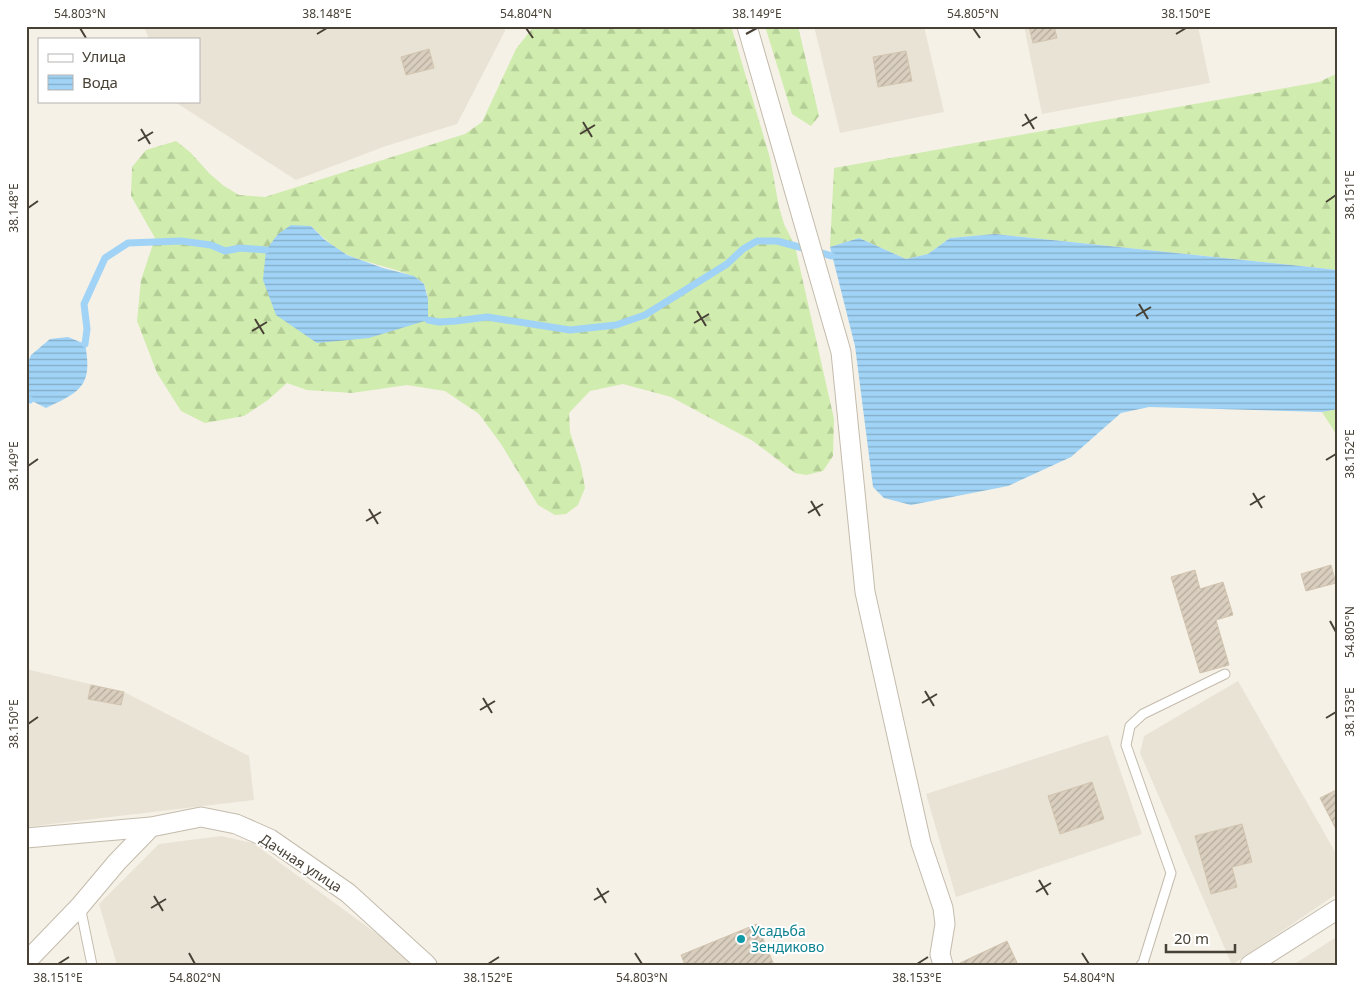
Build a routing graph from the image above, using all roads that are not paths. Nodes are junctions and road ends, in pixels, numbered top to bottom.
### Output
1 (747, 26) edge
2 (1225, 674) dead end
3 (151, 827) junction
4 (26, 838) edge
5 (80, 906) junction
6 (1338, 909) edge
7 (26, 962) edge
8 (92, 965) edge
9 (427, 965) edge
10 (943, 965) edge
11 (1141, 965) edge
12 (1250, 965) edge

1 - 10 street
2 - 11 lane
3 - 4 street, Дачная улица
3 - 5 street
3 - 9 street, Дачная улица
5 - 7 street
5 - 8 lane
6 - 12 street

